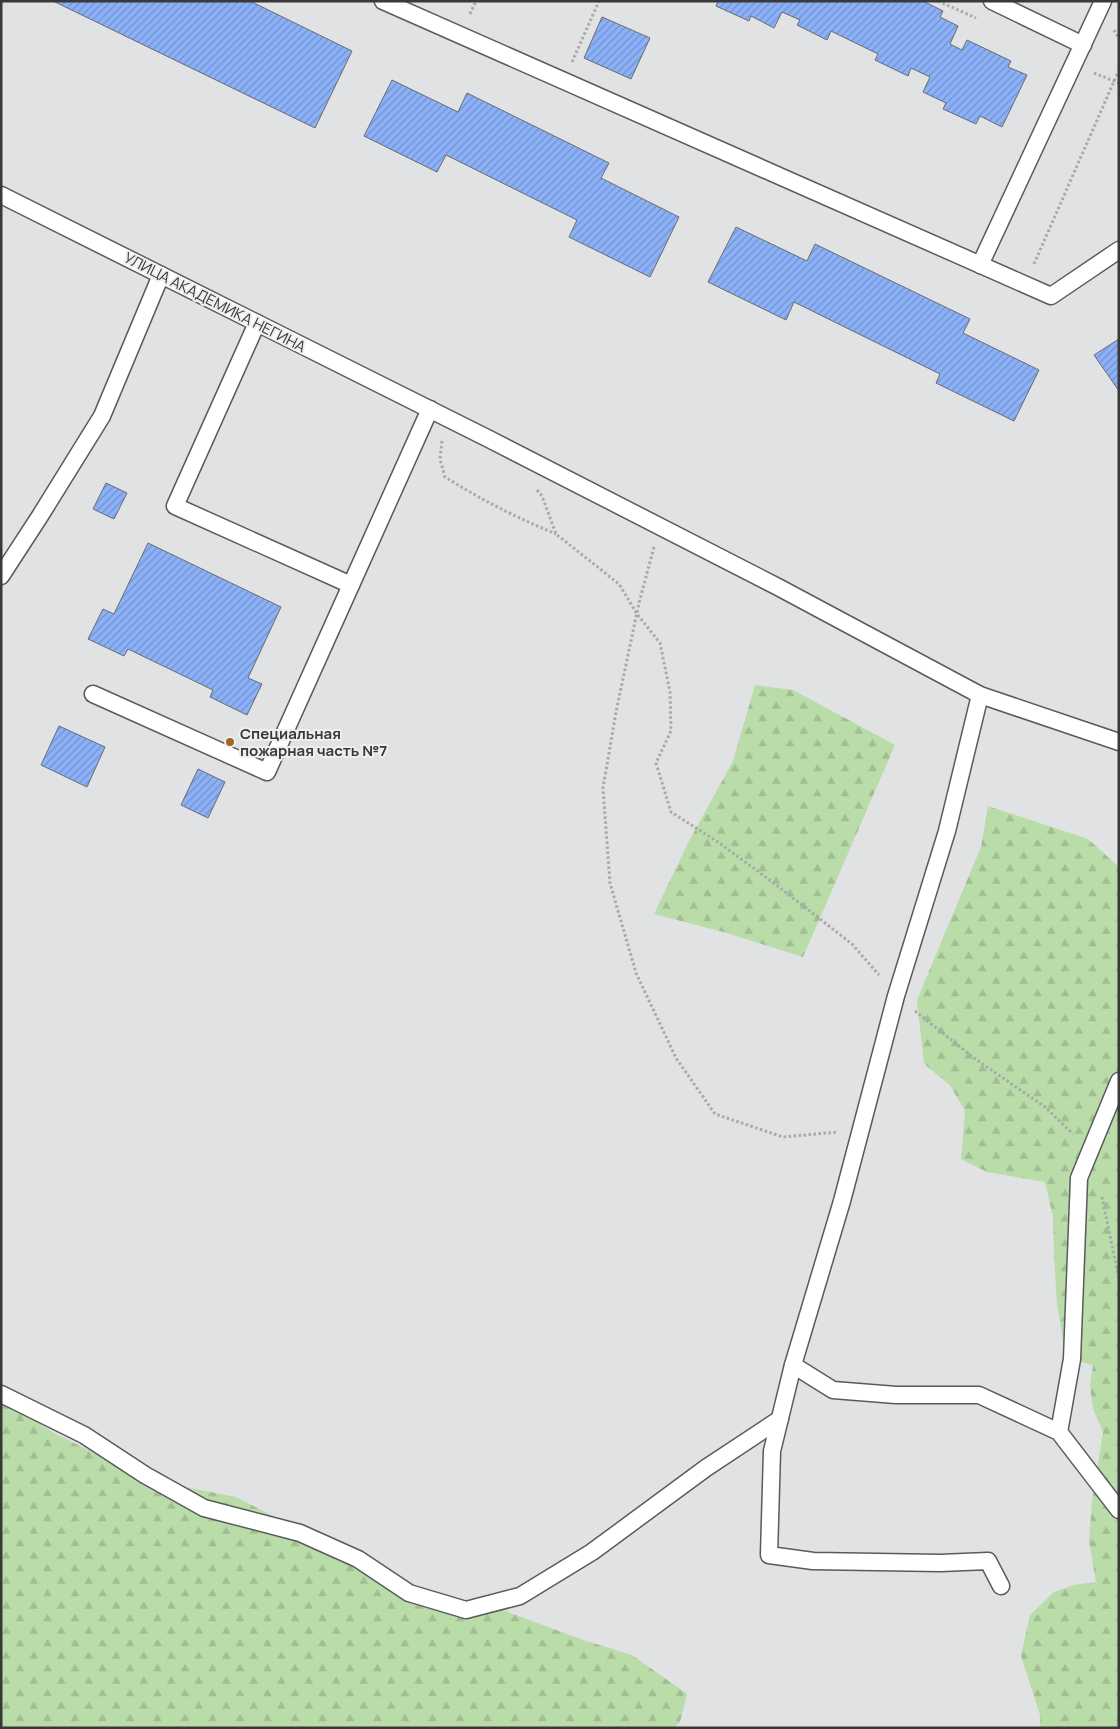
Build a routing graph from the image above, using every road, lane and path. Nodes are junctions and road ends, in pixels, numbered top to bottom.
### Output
1 (383, 1) edge
2 (599, 1) edge
3 (938, 1) edge
4 (992, 1) edge
5 (1103, 1) edge
6 (981, 21) dead end
7 (1083, 45) junction
8 (1087, 70) dead end
9 (1119, 70) edge
10 (564, 81) junction
11 (1114, 82) junction
12 (1119, 83) edge
13 (1, 195) edge
14 (1119, 250) edge
15 (980, 265) junction
16 (161, 275) junction
17 (1025, 284) junction
18 (257, 323) junction
19 (430, 409) junction
20 (532, 483) dead end
21 (659, 526) junction
22 (556, 534) junction
23 (1, 576) edge
24 (351, 585) junction
25 (637, 614) junction
26 (93, 694) dead end
27 (980, 695) junction
28 (1119, 742) edge
29 (896, 996) junction
30 (1119, 1081) edge
31 (860, 1129) junction
32 (1090, 1150) junction
33 (1102, 1196) dead end
34 (1119, 1284) edge
35 (793, 1365) junction
36 (1, 1394) edge
37 (780, 1419) junction
38 (1059, 1432) junction
39 (1119, 1510) edge
40 (1001, 1586) dead end

1 - 10 lane
2 - 10 path
3 - 6 path
4 - 7 lane
5 - 7 lane
7 - 15 lane
8 - 11 path
9 - 11 path
10 - 15 lane
11 - 12 path
11 - 17 path
13 - 16 lane, УЛИЦА АКАДЕМИКА НЕГИНА
14 - 17 lane
15 - 17 lane
16 - 18 lane, УЛИЦА АКАДЕМИКА НЕГИНА
16 - 23 lane
18 - 19 lane, УЛИЦА АКАДЕМИКА НЕГИНА
18 - 24 lane
19 - 21 lane, УЛИЦА АКАДЕМИКА НЕГИНА
19 - 22 path
19 - 24 lane
20 - 22 path
21 - 25 path
21 - 27 lane, УЛИЦА АКАДЕМИКА НЕГИНА
22 - 25 path
24 - 26 lane
25 - 29 path
25 - 31 path
27 - 28 lane, УЛИЦА АКАДЕМИКА НЕГИНА
27 - 29 lane
29 - 31 lane
29 - 32 path
30 - 32 lane
31 - 35 lane
32 - 38 lane
33 - 34 path
35 - 37 lane
35 - 38 lane
36 - 37 lane
37 - 40 lane
38 - 39 lane

